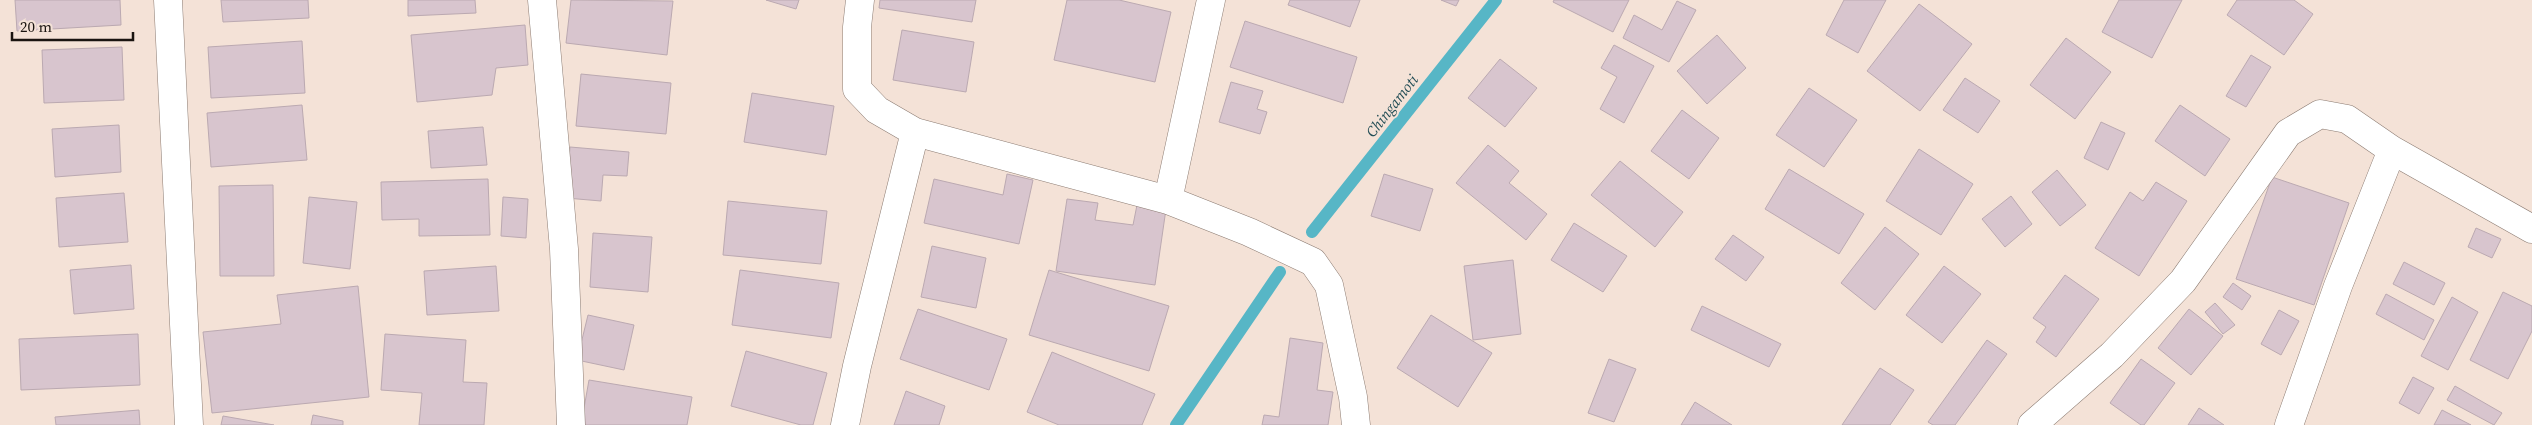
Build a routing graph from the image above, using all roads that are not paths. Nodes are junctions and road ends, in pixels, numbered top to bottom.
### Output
1 (168, 0) edge
2 (542, 0) edge
3 (860, 0) edge
4 (1211, 0) edge
5 (915, 132) junction
6 (2392, 150) junction
7 (1168, 200) junction
8 (2532, 229) edge
9 (189, 425) edge
10 (571, 425) edge
11 (845, 425) edge
12 (1356, 425) edge
13 (2032, 425) edge
14 (2289, 425) edge

1 - 9 street
2 - 10 street
3 - 5 street
4 - 7 street
5 - 7 street
5 - 11 street
6 - 8 street
6 - 13 street
6 - 14 street
7 - 12 street

